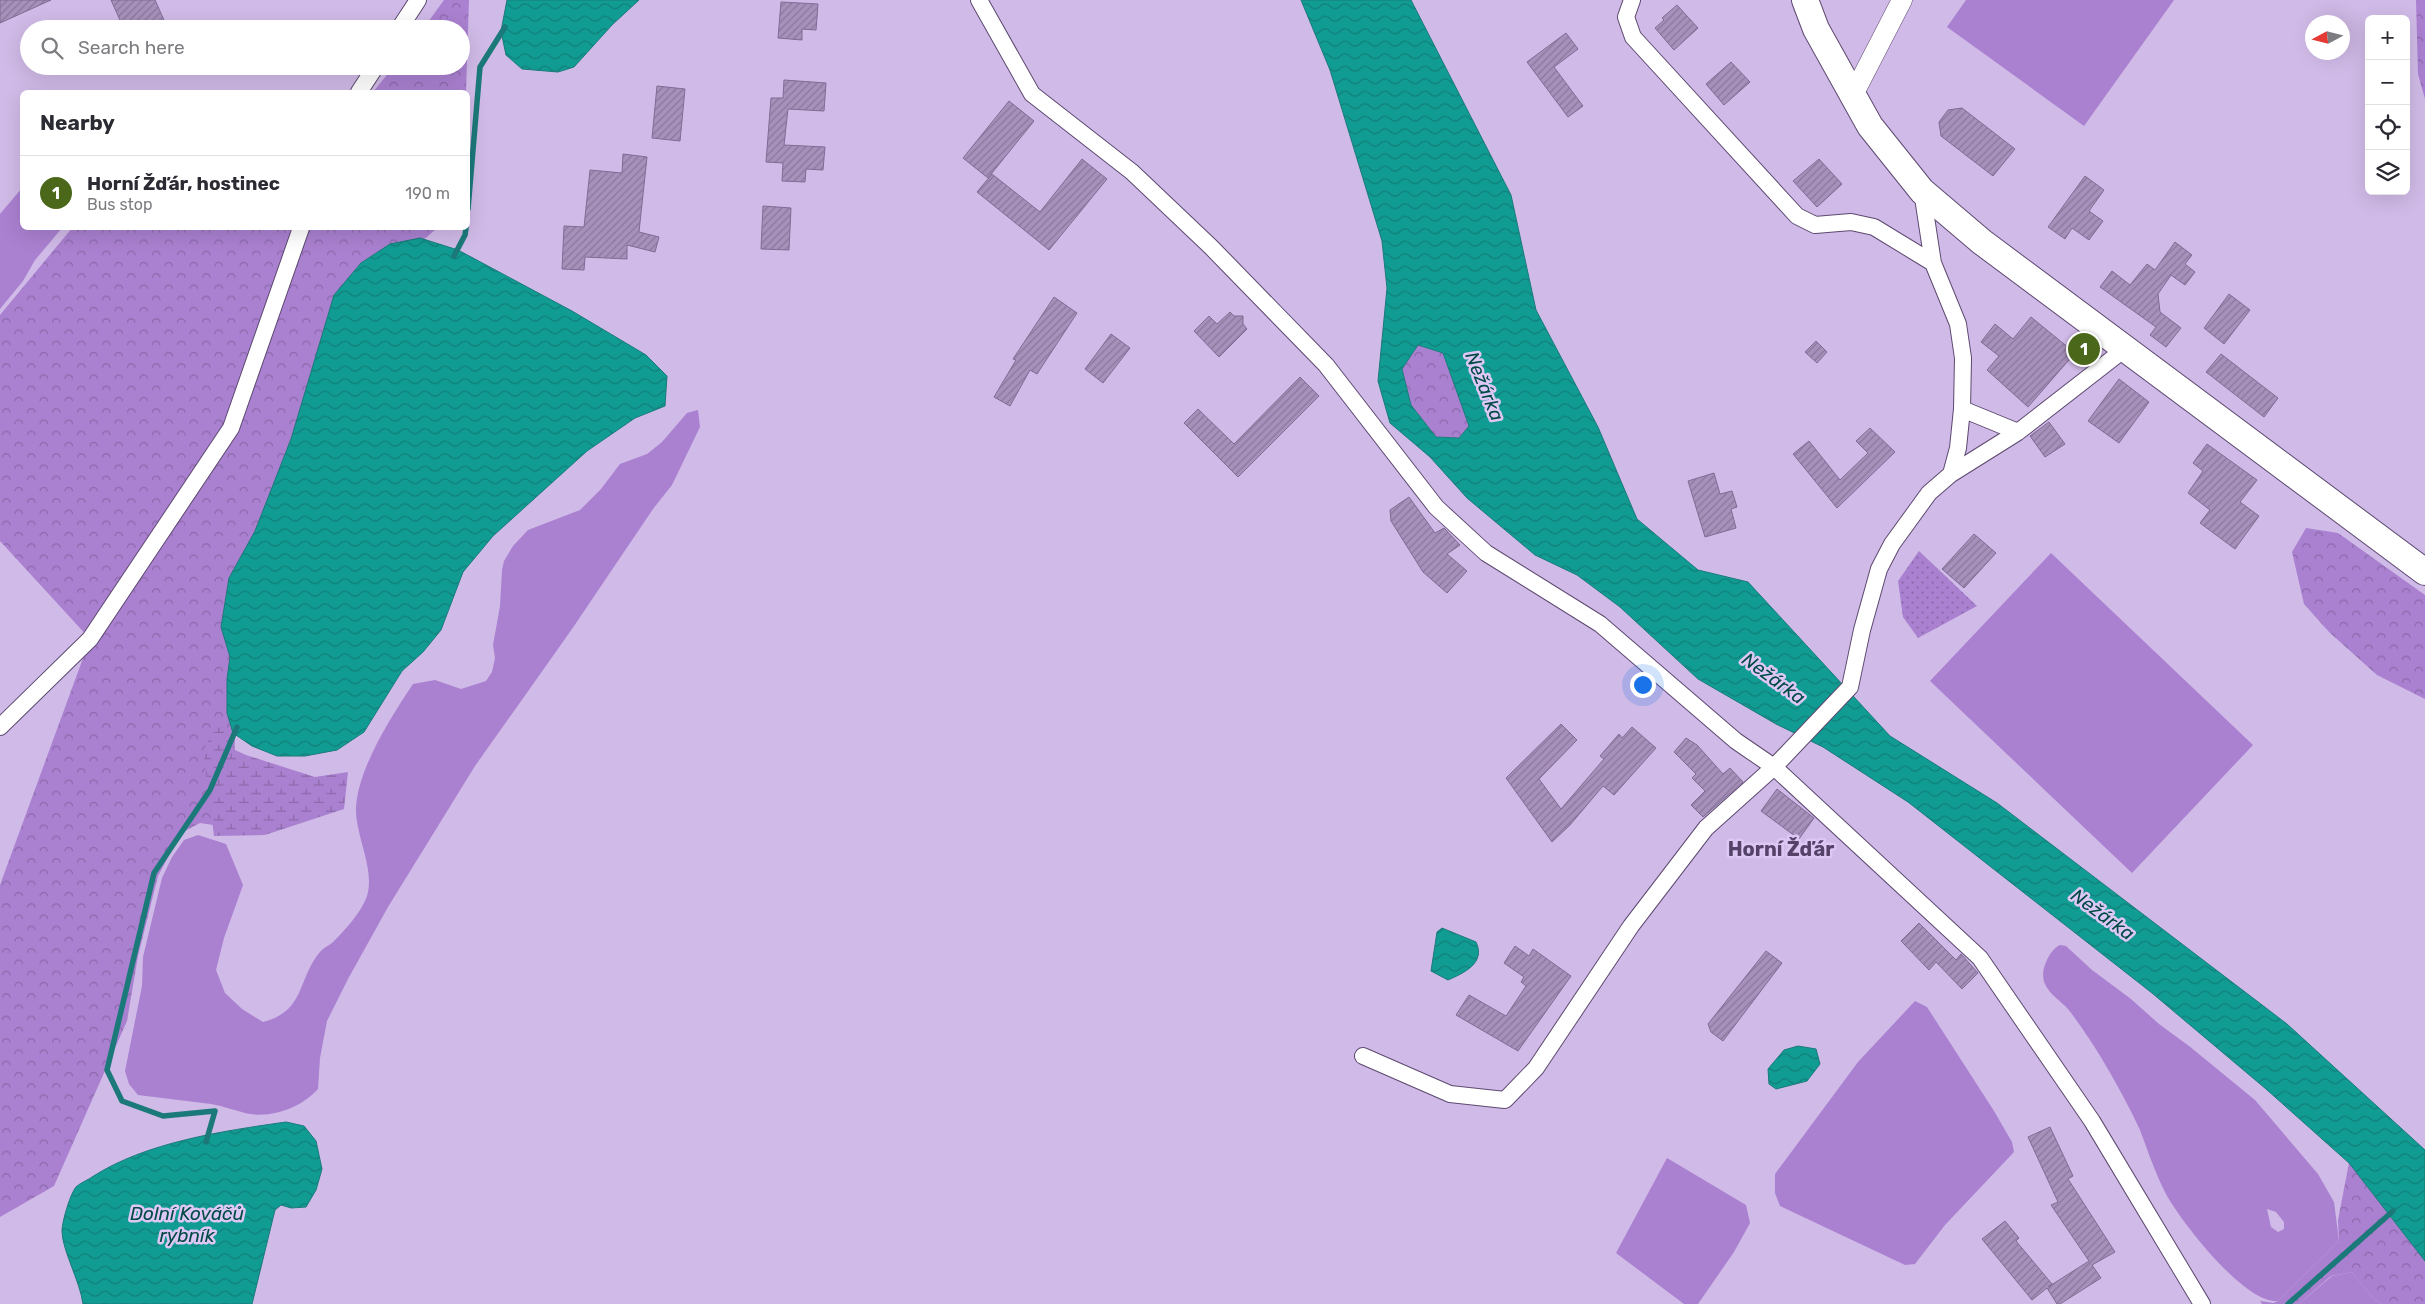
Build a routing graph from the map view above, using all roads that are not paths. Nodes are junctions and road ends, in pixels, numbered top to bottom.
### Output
1 (418, 0) edge
2 (979, 0) edge
3 (1632, 0) edge
4 (1805, 0) edge
5 (1902, 0) edge
6 (405, 20) edge
7 (370, 75) edge
8 (360, 90) edge
9 (1853, 94) junction
10 (1922, 191) junction
11 (300, 230) edge
12 (1933, 263) junction
13 (2126, 348) junction
14 (1962, 408) junction
15 (2018, 432) junction
16 (1951, 474) junction
17 (2425, 572) edge
18 (0, 727) edge
19 (1774, 767) junction
20 (1363, 1056) dead end
21 (2202, 1304) edge

1 - 6 street
2 - 19 street
3 - 12 street
4 - 9 main road
5 - 9 street
7 - 8 street
9 - 10 main road
10 - 12 street
10 - 13 main road
11 - 18 street
12 - 14 street
13 - 15 street
13 - 17 main road
14 - 15 street
14 - 16 street
15 - 16 street
16 - 19 street
19 - 20 street
19 - 21 street

